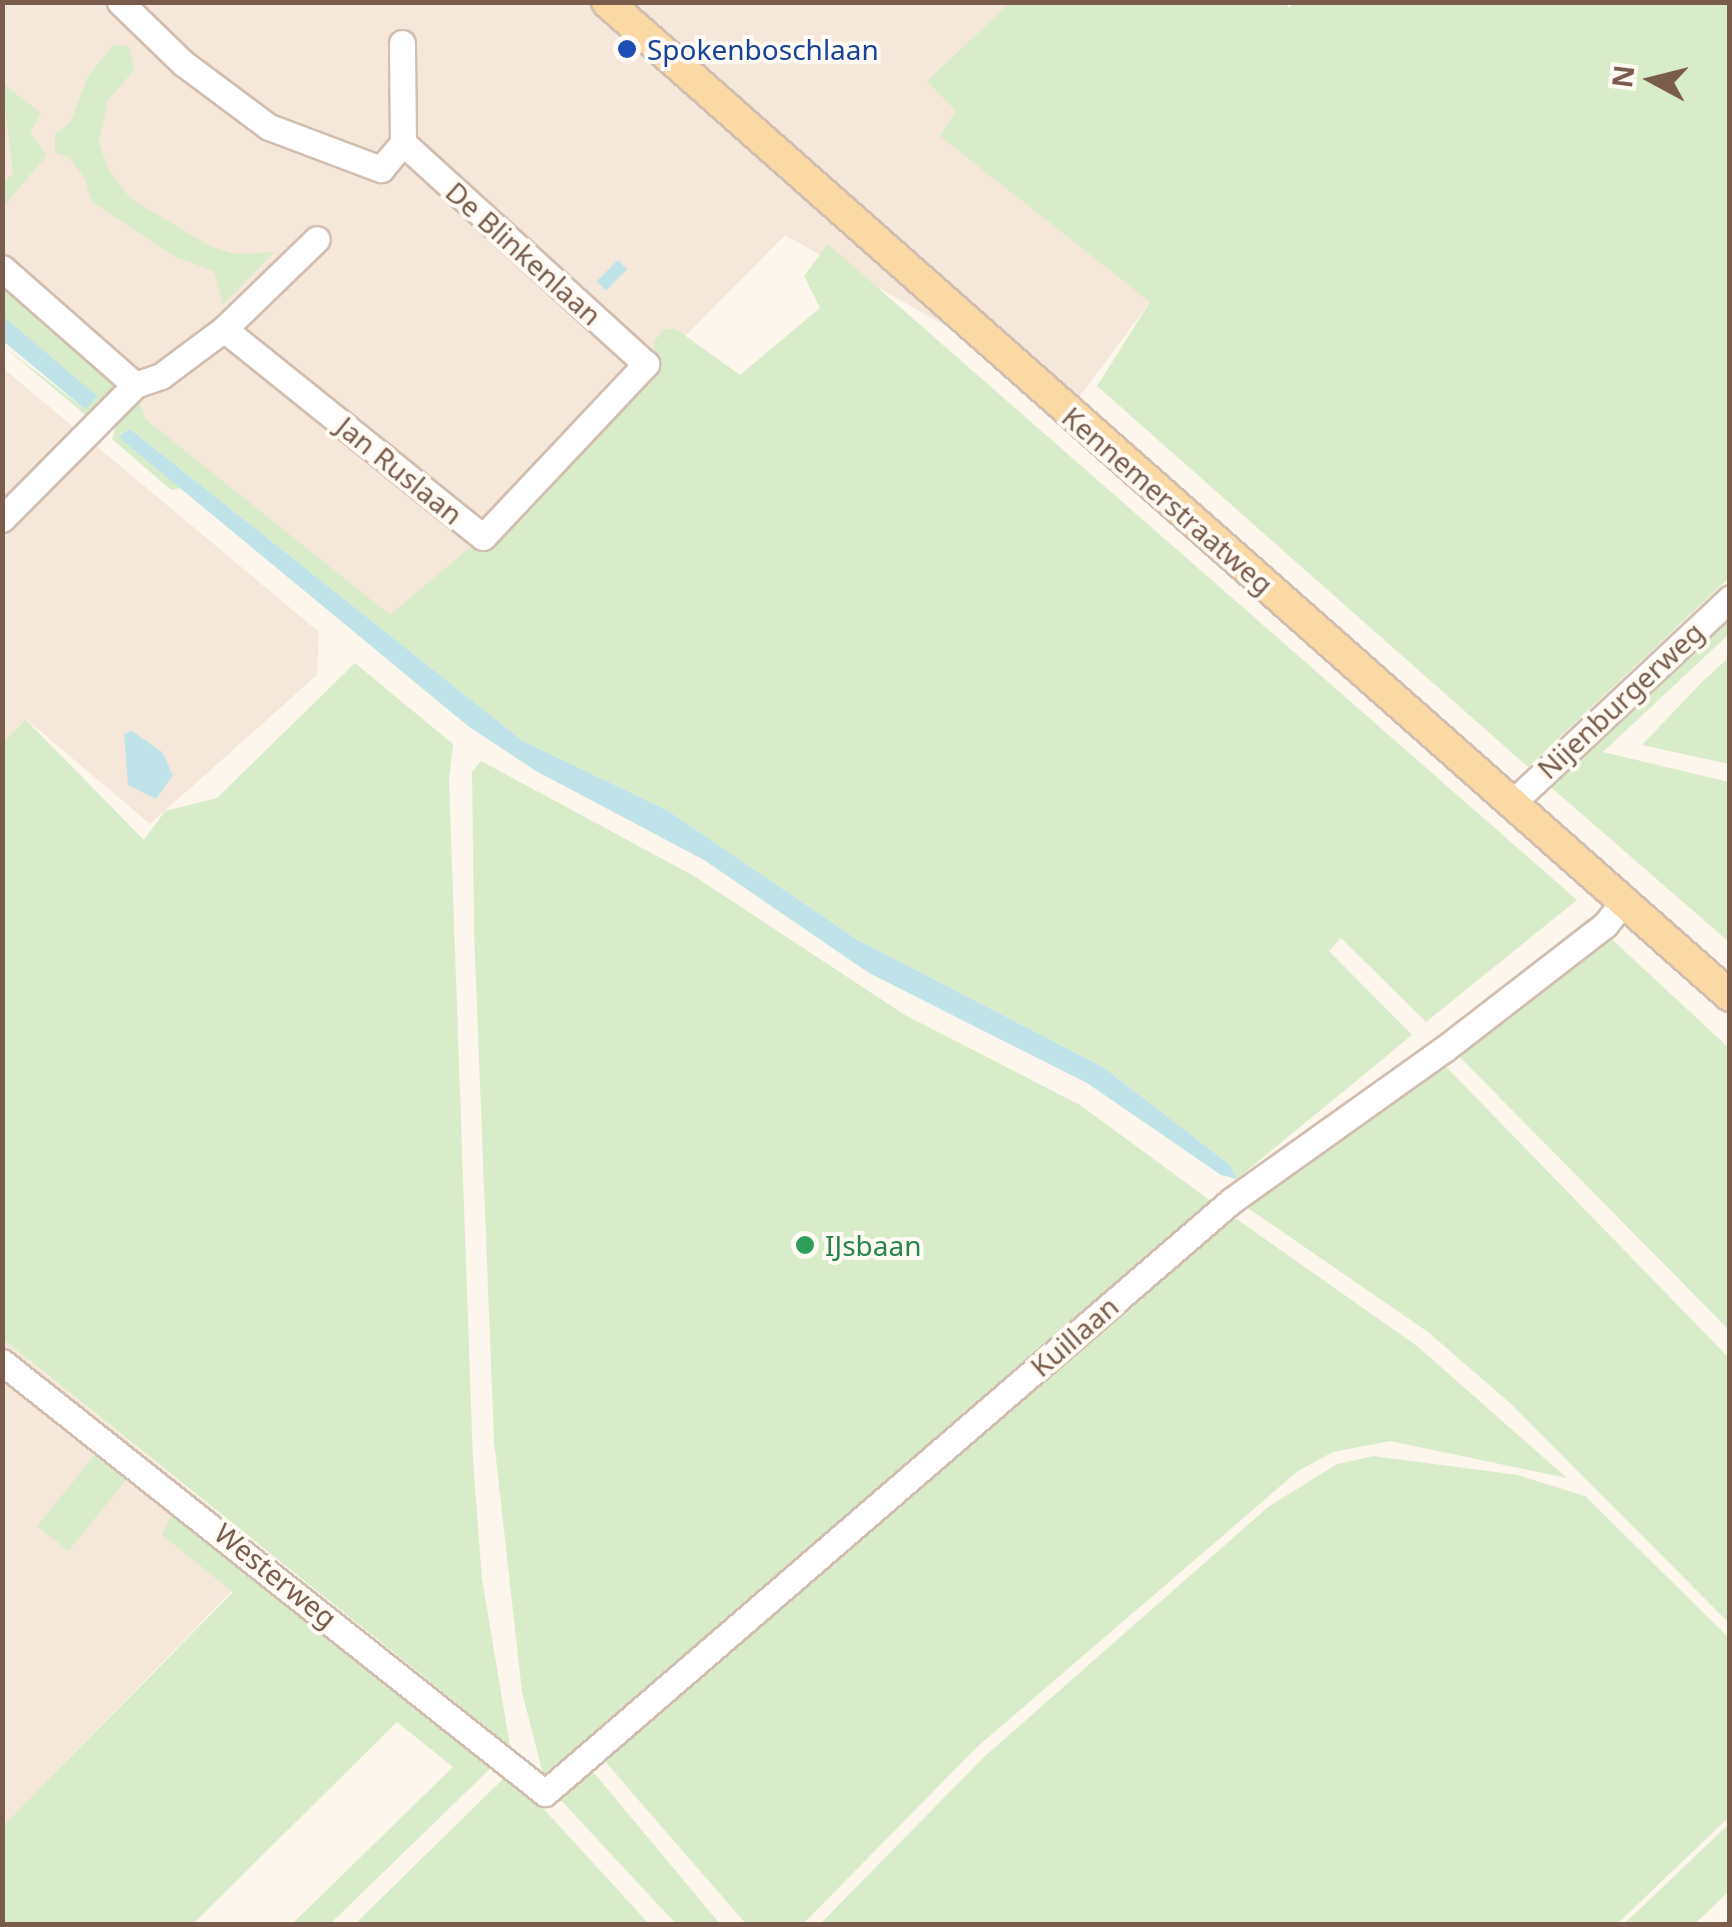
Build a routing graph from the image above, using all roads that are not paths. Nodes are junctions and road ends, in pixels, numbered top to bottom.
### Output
1 (120, 2) edge
2 (607, 2) edge
3 (402, 43) dead end
4 (403, 143) junction
5 (317, 238) dead end
6 (2, 268) edge
7 (224, 330) junction
8 (646, 364) joint
9 (136, 385) junction
10 (2, 519) edge
11 (1730, 598) edge
12 (1512, 803) junction
13 (1613, 914) junction
14 (1730, 996) edge
15 (2, 1362) edge
16 (544, 1793) joint

1 - 4 street
2 - 12 main road, Kennemerstraatweg
3 - 4 street
4 - 8 street, De Blinkenlaan
5 - 7 street
6 - 9 street
7 - 8 street, Jan Ruslaan
7 - 9 street
9 - 10 street
11 - 12 street, Nijenburgerweg
12 - 13 main road, Kennemerstraatweg
13 - 14 main road, Kennemerstraatweg
13 - 16 street, Kuillaan
15 - 16 street, Westerweg

